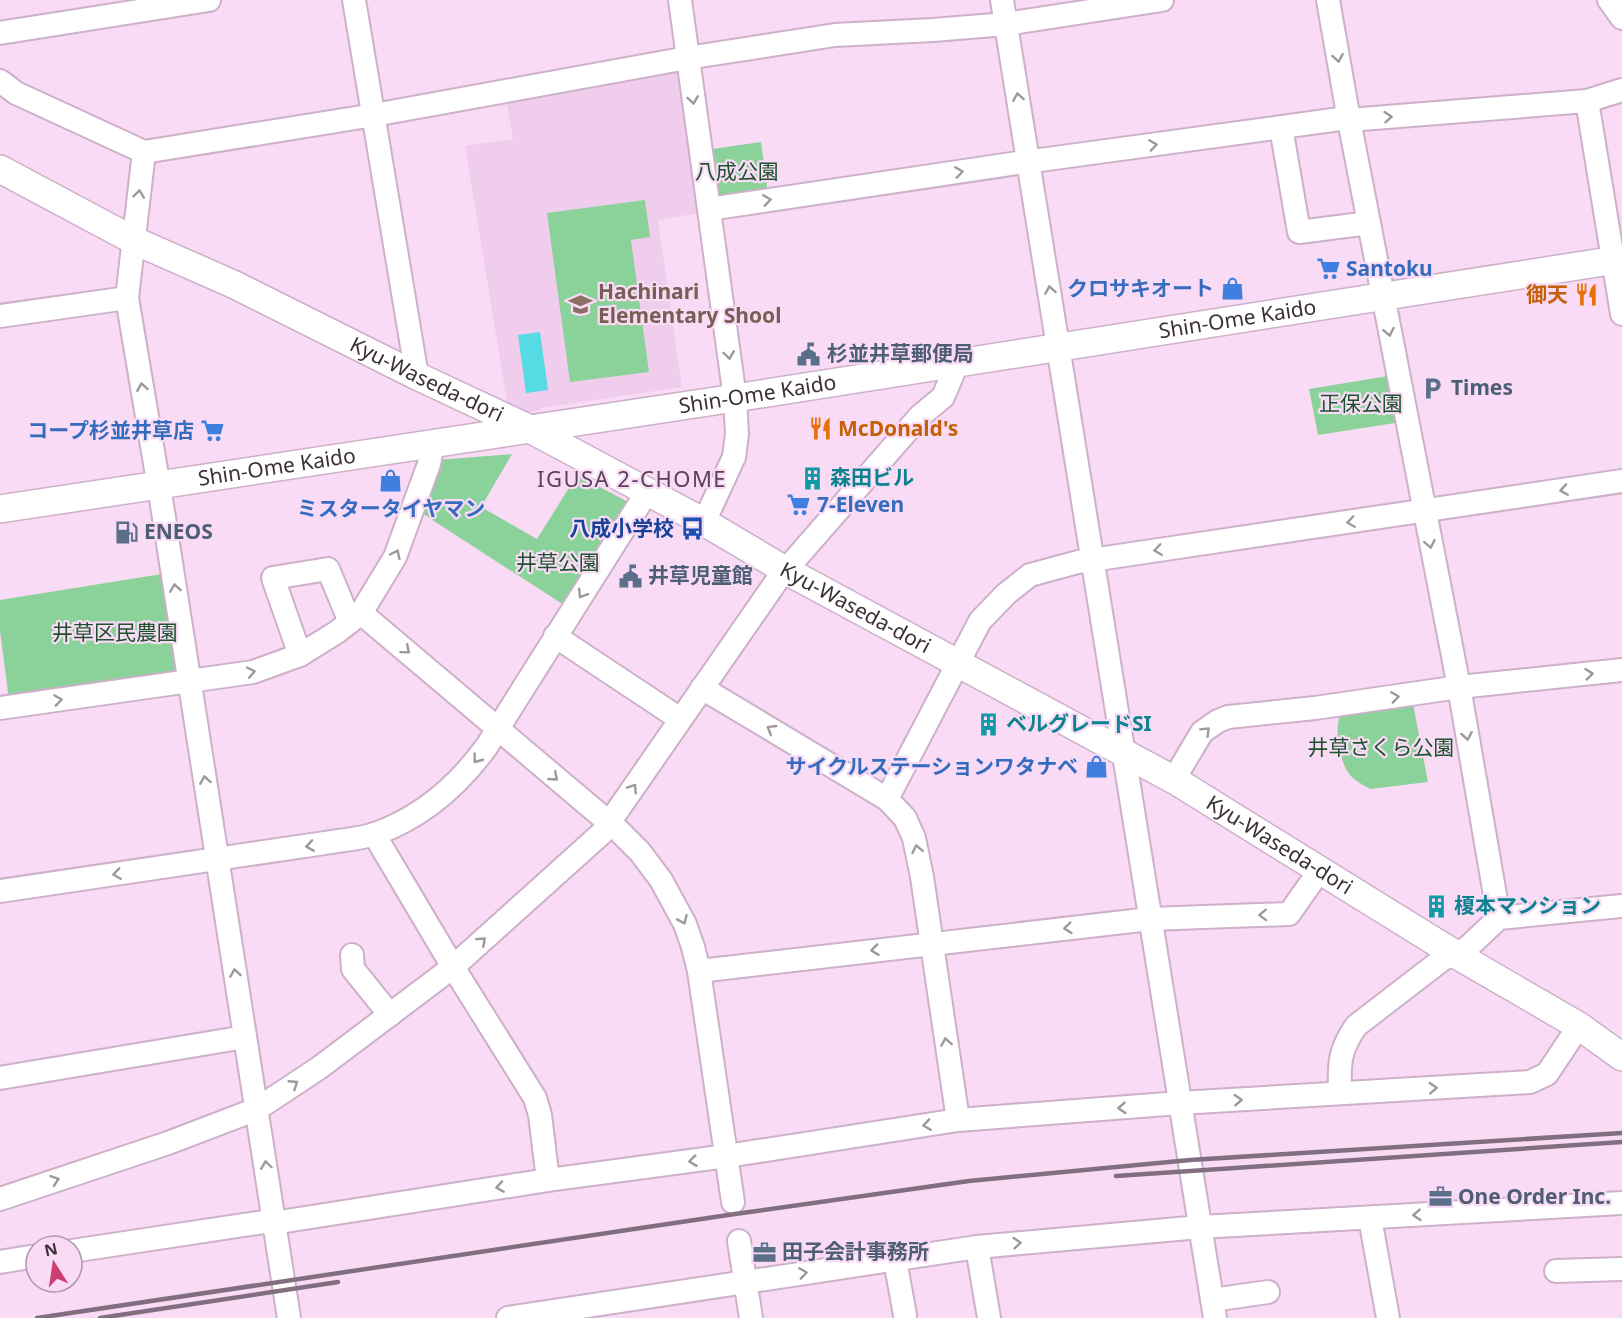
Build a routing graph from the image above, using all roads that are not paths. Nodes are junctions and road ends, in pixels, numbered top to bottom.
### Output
1 (209, 0) edge
2 (354, 0) edge
3 (680, 0) edge
4 (1002, 0) edge
5 (1161, 0) edge
6 (1328, 0) edge
7 (1609, 0) edge
8 (1622, 18) edge
9 (1006, 24) junction
10 (0, 33) edge
11 (687, 58) junction
12 (0, 81) edge
13 (1622, 90) edge
14 (1587, 101) junction
15 (374, 115) junction
16 (1349, 120) junction
17 (1281, 127) junction
18 (144, 152) junction
19 (1029, 163) junction
20 (0, 169) edge
21 (709, 209) junction
22 (1369, 223) junction
23 (133, 240) junction
24 (1618, 260) edge
25 (1382, 296) junction
26 (127, 298) junction
27 (1622, 314) edge
28 (0, 316) edge
29 (1059, 347) junction
30 (957, 364) junction
31 (417, 376) junction
32 (735, 398) junction
33 (530, 429) junction
34 (433, 443) junction
35 (1622, 481) edge
36 (159, 486) junction
37 (647, 492) junction
38 (0, 510) edge
39 (1423, 511) junction
40 (704, 522) junction
41 (1094, 560) junction
42 (785, 570) junction
43 (355, 617) junction
44 (555, 636) junction
45 (300, 655) junction
46 (957, 662) junction
47 (1622, 670) edge
48 (189, 682) junction
49 (1459, 687) junction
50 (702, 688) junction
51 (0, 708) edge
52 (680, 719) junction
53 (498, 728) junction
54 (1124, 753) junction
55 (1176, 781) junction
56 (887, 799) junction
57 (609, 823) junction
58 (374, 834) junction
59 (217, 861) junction
60 (1320, 870) junction
61 (0, 891) edge
62 (1622, 906) edge
63 (1499, 918) junction
64 (1150, 919) junction
65 (932, 943) junction
66 (1455, 954) junction
67 (352, 955) dead end
68 (453, 967) junction
69 (699, 971) junction
70 (390, 1015) junction
71 (1579, 1026) junction
72 (245, 1037) junction
73 (1622, 1057) edge
74 (0, 1078) edge
75 (1340, 1093) junction
76 (1180, 1103) junction
77 (257, 1109) junction
78 (958, 1120) junction
79 (727, 1156) junction
80 (548, 1180) junction
81 (0, 1199) edge
82 (733, 1202) dead end
83 (1622, 1203) edge
84 (1370, 1218) junction
85 (273, 1223) junction
86 (1200, 1227) junction
87 (739, 1241) dead end
88 (977, 1247) junction
89 (84, 1249) edge
90 (24, 1257) edge
91 (0, 1258) edge
92 (896, 1260) junction
93 (1622, 1269) edge
94 (1557, 1271) dead end
95 (745, 1281) junction
96 (1268, 1292) dead end
97 (644, 1308) edge
98 (1213, 1309) edge
99 (560, 1314) edge
100 (905, 1315) dead end
101 (289, 1318) edge
102 (508, 1318) edge
103 (751, 1318) edge
104 (989, 1318) edge
105 (1388, 1318) edge

1 - 10 street
2 - 15 street
3 - 11 street
4 - 9 street
5 - 9 street
6 -> 16 street
7 - 8 street
9 - 11 street
19 -> 9 street
11 - 15 street
11 -> 21 street
12 - 18 street
13 - 14 street
16 -> 14 street
14 - 24 street
15 - 18 street
15 - 31 street
16 - 17 street
16 - 22 street
19 -> 17 street
17 - 22 street
23 -> 18 street
21 -> 19 street
29 -> 19 street
20 - 23 main road, Kyu-Waseda-dori
21 -> 32 street
22 - 25 street
23 - 26 street
23 - 31 main road, Kyu-Waseda-dori
24 - 25 main road, Shin-Ome Kaido
24 - 27 street
25 - 29 main road, Shin-Ome Kaido
25 -> 39 street
26 - 28 street
36 -> 26 street
29 - 30 main road, Shin-Ome Kaido
29 - 41 street
30 - 32 main road, Shin-Ome Kaido
30 - 42 street
31 - 33 main road, Kyu-Waseda-dori
32 - 33 main road, Shin-Ome Kaido
32 - 40 street
33 - 34 main road, Shin-Ome Kaido
33 - 37 main road, Kyu-Waseda-dori
34 - 36 main road, Shin-Ome Kaido
43 -> 34 street
35 -> 39 street
36 - 38 main road, Shin-Ome Kaido
48 -> 36 street
37 - 40 main road, Kyu-Waseda-dori
37 -> 44 street
39 -> 41 street
39 -> 49 street
40 - 42 main road, Kyu-Waseda-dori
41 - 46 street
41 - 54 street
42 - 46 main road, Kyu-Waseda-dori
42 - 50 street
43 - 45 street
43 - 45 street
43 -> 53 street
44 - 52 street
44 - 53 street
48 -> 45 street
46 - 54 main road, Kyu-Waseda-dori
46 - 56 street
49 -> 47 street
51 -> 48 street
59 -> 48 street
55 -> 49 street
49 -> 63 street
50 - 52 street
56 -> 50 street
57 -> 52 street
53 -> 57 street
53 -> 58 street
54 - 55 main road, Kyu-Waseda-dori
54 - 64 street
55 - 60 main road, Kyu-Waseda-dori
65 -> 56 street
68 -> 57 street
57 -> 69 street
58 -> 59 street
58 - 68 street
59 -> 61 street
72 -> 59 street
60 -> 64 street
60 - 66 main road, Kyu-Waseda-dori
62 - 63 street
63 - 66 street
64 -> 65 street
64 - 76 street
65 -> 69 street
78 -> 65 street
66 - 71 main road, Kyu-Waseda-dori
66 - 75 street
67 - 70 street
68 - 70 street
68 - 80 street
69 - 79 street
77 -> 70 street
71 - 73 main road, Kyu-Waseda-dori
75 -> 71 street
72 - 74 street
72 - 77 street
76 -> 75 street
76 -> 78 street
76 - 86 street
81 -> 77 street
85 -> 77 street
78 -> 79 street
79 -> 80 street
79 - 82 street
80 -> 85 street
83 -> 84 street
84 - 86 street
84 - 105 street
85 - 89 street
85 - 101 street
88 -> 86 street
86 - 98 street
87 - 95 street
88 - 92 street
88 - 104 street
90 - 91 street
95 -> 92 street
92 - 100 street
93 - 94 street
95 - 97 street
95 - 103 street
96 - 98 street
97 - 99 street
99 - 102 street

